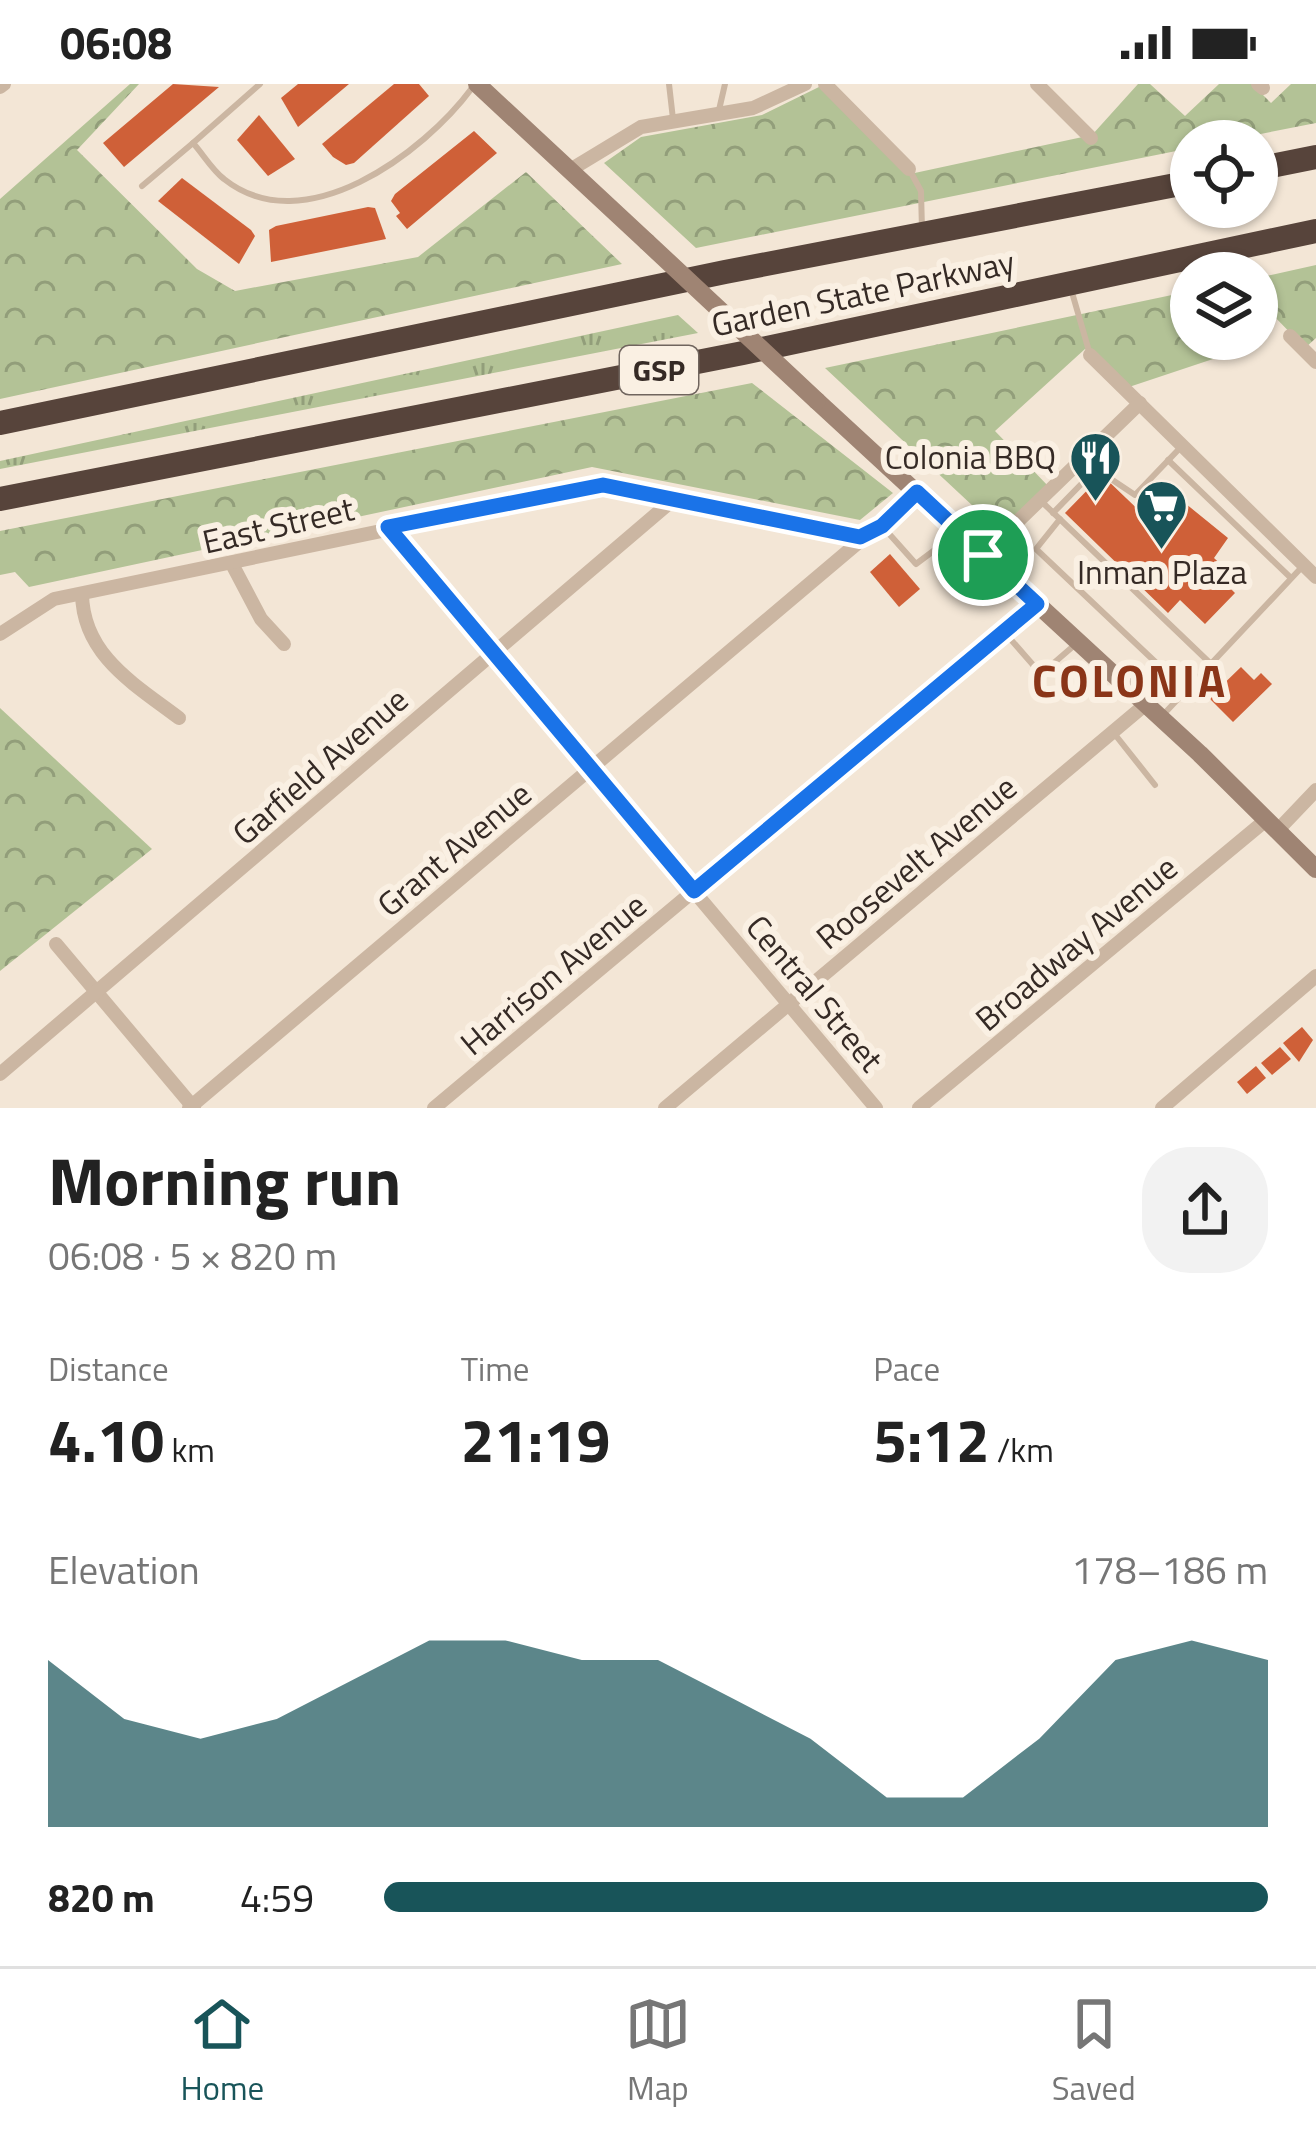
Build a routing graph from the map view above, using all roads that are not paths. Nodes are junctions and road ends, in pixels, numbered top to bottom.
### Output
1 (260, 84) edge
2 (476, 84) edge
3 (669, 84) edge
4 (725, 84) edge
5 (805, 84) edge
6 (825, 84) edge
7 (1036, 84) edge
8 (718, 117) junction
9 (673, 122) junction
10 (1091, 138) dead end
11 (193, 143) junction
12 (1316, 157) edge
13 (1278, 165) edge
14 (570, 170) junction
15 (909, 170) joint
16 (142, 186) dead end
17 (1170, 186) edge
18 (1316, 231) edge
19 (922, 233) junction
20 (1070, 282) junction
21 (1290, 336) dead end
22 (1090, 355) joint
23 (1316, 362) edge
24 (1140, 403) junction
25 (0, 423) edge
26 (1182, 446) junction
27 (1168, 460) junction
28 (1203, 466) junction
29 (1190, 481) junction
30 (917, 492) junction
31 (674, 499) junction
32 (0, 500) edge
33 (1040, 500) junction
34 (1056, 516) junction
35 (882, 526) junction
36 (388, 527) junction
37 (958, 531) junction
38 (860, 537) junction
39 (983, 555) junction
40 (232, 564) junction
41 (1304, 565) junction
42 (1291, 578) junction
43 (1316, 578) edge
44 (82, 594) junction
45 (1037, 604) junction
46 (1004, 631) junction
47 (0, 634) edge
48 (1078, 642) junction
49 (284, 644) dead end
50 (494, 654) junction
51 (1211, 664) junction
52 (1186, 691) junction
53 (1153, 711) junction
54 (179, 718) dead end
55 (1113, 732) junction
56 (590, 768) junction
57 (1155, 785) dead end
58 (1316, 790) edge
59 (1272, 825) junction
60 (1316, 869) edge
61 (694, 891) junction
62 (56, 944) dead end
63 (1316, 976) edge
64 (97, 992) junction
65 (789, 1004) junction
66 (0, 1074) edge
67 (192, 1107) edge
68 (434, 1108) edge
69 (665, 1108) edge
70 (876, 1108) edge
71 (919, 1108) edge
72 (1162, 1108) edge

1 - 11 lane
2 - 11 lane
2 - 14 main road
3 - 9 lane
4 - 8 lane
5 - 8 street
6 - 15 street
7 - 10 street
8 - 9 street
9 - 14 street
11 - 16 lane
12 - 13 highway
14 - 30 main road, bridge
15 - 19 lane
17 - 19 highway, Garden State Parkway
18 - 20 highway, Garden State Parkway / GSP
19 - 25 highway, Garden State Parkway
20 - 22 lane
20 - 32 highway, Garden State Parkway / GSP
21 - 23 street
22 - 24 street
24 - 26 street
24 - 33 street
26 - 27 lane
26 - 28 street
27 - 29 lane
27 - 34 lane
28 - 29 lane
28 - 41 street
29 - 42 lane
30 - 35 street, Grant Avenue
30 - 37 main road
31 - 36 street, East Street
31 - 38 street, East Street
31 - 50 street, Garfield Avenue
33 - 34 lane
33 - 39 street
34 - 51 lane
34 - 52 lane
35 - 37 lane
35 - 38 street, Grant Avenue
36 - 40 street, East Street
36 - 50 street, Central Street
37 - 39 main road
38 - 56 street, Grant Avenue
39 - 45 main road
40 - 44 street, East Street
40 - 49 street
41 - 42 lane
41 - 43 street
42 - 51 lane
44 - 47 street, East Street
44 - 54 street
45 - 46 street, Harrison Avenue
45 - 48 main road
46 - 48 lane
46 - 61 street, Harrison Avenue
48 - 53 main road
50 - 56 street, Central Street
50 - 64 street, Garfield Avenue
51 - 52 lane
52 - 53 lane
53 - 55 street, Roosevelt Avenue
53 - 59 main road
55 - 57 lane
55 - 65 street, Roosevelt Avenue
56 - 61 street, Central Street
56 - 67 street, Grant Avenue
58 - 59 street, Broadway Avenue
59 - 60 main road
59 - 71 street, Broadway Avenue
61 - 65 street, Central Street
61 - 68 street, Harrison Avenue
62 - 64 street
63 - 72 street
64 - 66 street, Garfield Avenue
64 - 67 street
65 - 69 street, Roosevelt Avenue
65 - 70 street, Central Street

